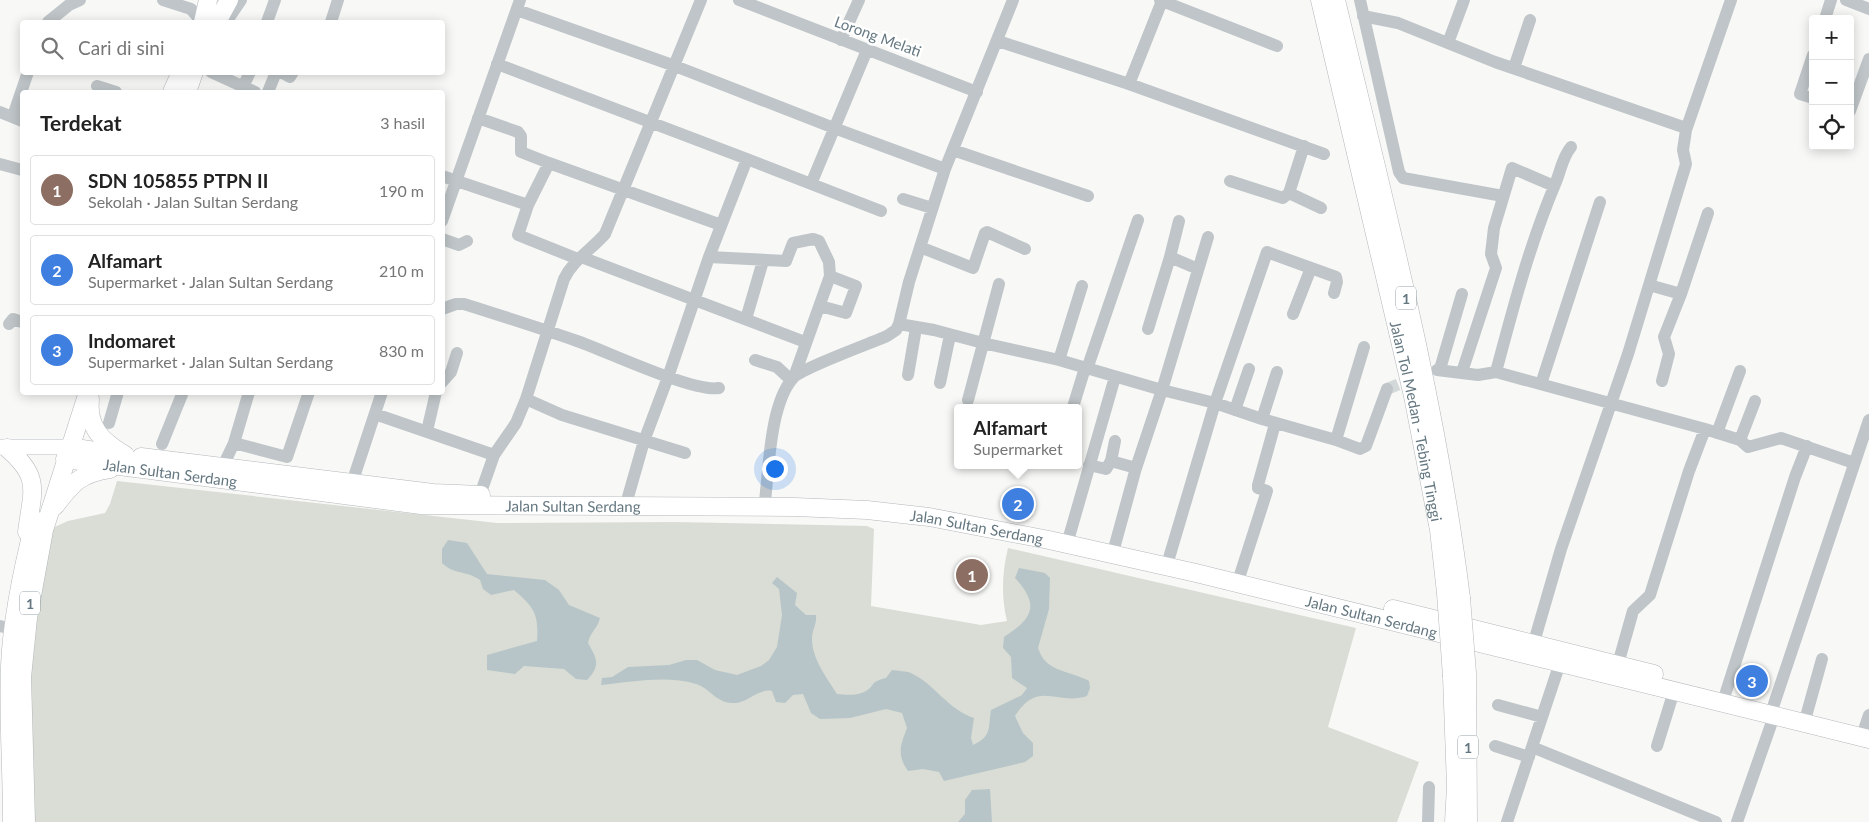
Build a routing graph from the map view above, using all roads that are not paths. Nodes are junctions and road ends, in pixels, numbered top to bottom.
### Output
1 (80, 0) edge
2 (163, 0) edge
3 (275, 0) edge
4 (338, 0) edge
5 (701, 0) edge
6 (739, 0) edge
7 (859, 0) edge
8 (1013, 0) edge
9 (1161, 0) edge
10 (1320, 0) edge
11 (1336, 0) edge
12 (1360, 0) edge
13 (1464, 0) edge
14 (1731, 0) edge
15 (1831, 0) edge
16 (1846, 0) edge
17 (519, 5) edge
18 (218, 8) edge
19 (1869, 9) edge
20 (1826, 15) edge
21 (1363, 16) junction
22 (50, 20) edge
23 (225, 20) edge
24 (268, 20) edge
25 (332, 20) edge
26 (1530, 20) dead end
27 (841, 40) junction
28 (998, 41) junction
29 (1448, 43) junction
30 (1277, 46) dead end
31 (868, 50) junction
32 (1869, 59) edge
33 (497, 64) junction
34 (676, 66) junction
35 (1809, 67) edge
36 (1514, 68) junction
37 (27, 75) edge
38 (180, 75) edge
39 (193, 75) edge
40 (218, 75) edge
41 (250, 75) edge
42 (275, 75) edge
43 (1129, 84) junction
44 (98, 86) dead end
45 (24, 90) edge
46 (110, 90) edge
47 (173, 90) edge
48 (188, 90) edge
49 (249, 90) edge
50 (269, 90) edge
51 (977, 92) junction
52 (1809, 97) edge
53 (1852, 105) edge
54 (0, 112) edge
55 (478, 118) junction
56 (18, 119) edge
57 (652, 122) junction
58 (834, 128) junction
59 (1686, 130) junction
60 (1304, 146) junction
61 (1571, 147) dead end
62 (953, 150) junction
63 (1324, 154) dead end
64 (747, 159) junction
65 (549, 163) junction
66 (0, 164) edge
67 (20, 169) edge
68 (945, 169) junction
69 (445, 177) edge
70 (455, 181) junction
71 (1230, 181) dead end
72 (811, 184) junction
73 (622, 191) junction
74 (1289, 193) junction
75 (1550, 194) junction
76 (1088, 196) dead end
77 (1503, 196) junction
78 (903, 199) dead end
79 (1600, 202) dead end
80 (528, 205) junction
81 (932, 208) junction
82 (1321, 208) dead end
83 (881, 211) dead end
84 (445, 212) edge
85 (1708, 213) dead end
86 (1138, 220) dead end
87 (1179, 221) dead end
88 (721, 226) junction
89 (1208, 237) dead end
90 (445, 240) edge
91 (467, 241) dead end
92 (920, 247) junction
93 (1025, 250) dead end
94 (709, 257) junction
95 (1170, 257) junction
96 (580, 258) junction
97 (763, 261) junction
98 (1311, 268) junction
99 (1198, 270) junction
100 (830, 276) junction
101 (999, 284) dead end
102 (1649, 284) junction
103 (1082, 286) dead end
104 (1334, 293) dead end
105 (1462, 294) dead end
106 (1681, 294) junction
107 (694, 300) junction
108 (820, 306) junction
109 (445, 307) edge
110 (1293, 314) dead end
111 (746, 319) junction
112 (20, 321) edge
113 (9, 324) dead end
114 (899, 324) junction
115 (916, 328) junction
116 (1148, 329) dead end
117 (546, 331) junction
118 (950, 335) junction
119 (805, 342) junction
120 (983, 343) junction
121 (1364, 347) dead end
122 (457, 353) dead end
123 (755, 360) dead end
124 (1059, 360) junction
125 (1086, 368) junction
126 (1249, 369) dead end
127 (1740, 370) dead end
128 (1277, 372) dead end
129 (1462, 372) junction
130 (1496, 372) junction
131 (908, 375) dead end
132 (668, 377) junction
133 (1115, 377) junction
134 (792, 378) junction
135 (445, 379) edge
136 (1662, 381) dead end
137 (940, 383) dead end
138 (1541, 384) junction
139 (719, 388) dead end
140 (1387, 389) dead end
141 (1162, 390) junction
142 (74, 395) edge
143 (88, 395) edge
144 (89, 395) edge
145 (117, 395) edge
146 (182, 395) edge
147 (248, 395) edge
148 (308, 395) edge
149 (381, 395) edge
150 (435, 395) edge
151 (526, 400) junction
152 (968, 400) dead end
153 (1755, 401) dead end
154 (1216, 403) junction
155 (1074, 404) edge
156 (1611, 404) junction
157 (1235, 410) junction
158 (375, 414) junction
159 (1262, 420) junction
160 (1869, 420) edge
161 (109, 423) dead end
162 (1275, 424) junction
163 (1711, 431) junction
164 (427, 432) junction
165 (1336, 440) junction
166 (1740, 440) junction
167 (644, 441) junction
168 (1115, 441) dead end
169 (234, 443) junction
170 (162, 444) dead end
171 (1807, 446) junction
172 (4, 447) edge
173 (62, 452) junction
174 (685, 453) dead end
175 (494, 455) junction
176 (125, 461) junction
177 (1110, 461) junction
178 (1854, 463) junction
179 (1089, 465) junction
180 (223, 466) junction
181 (1136, 468) junction
182 (352, 483) junction
183 (628, 497) junction
184 (480, 501) junction
185 (765, 501) junction
186 (47, 518) junction
187 (1070, 537) junction
188 (1115, 545) junction
189 (1169, 558) junction
190 (22, 570) junction
191 (1240, 575) junction
192 (1453, 596) junction
193 (1351, 605) junction
194 (7, 627) edge
195 (1534, 642) junction
196 (1822, 659) dead end
197 (1560, 663) junction
198 (1618, 664) junction
199 (1460, 675) junction
200 (5, 678) edge
201 (1674, 692) junction
202 (1726, 692) junction
203 (1498, 705) dead end
204 (1774, 710) junction
205 (1807, 713) junction
206 (1542, 717) junction
207 (1868, 727) edge
208 (1495, 746) dead end
209 (1657, 746) dead end
210 (1530, 752) junction
211 (17, 756) junction
212 (1429, 787) dead end
213 (19, 788) junction
214 (12, 822) edge
215 (26, 822) edge
216 (1428, 822) edge
217 (1454, 822) edge
218 (1468, 822) edge
219 (1507, 822) edge
220 (1716, 822) edge
221 (1737, 822) edge

1 - 22 street
2 - 18 street
3 - 24 street
4 - 25 street
5 - 34 street
6 - 27 street, Lorong Melati
7 - 27 street
8 - 28 street
9 - 30 street
9 - 43 street
10 - 192 highway, Jalan Tol Medan - Tebing Tinggi / 1
11 - 192 highway, Jalan Tol Medan - Tebing Tinggi / 1
12 - 21 street
13 - 29 street
14 - 59 street
15 - 20 street
16 - 19 street
17 - 33 street
17 - 34 street
18 - 23 street
21 - 29 street
21 - 77 street
26 - 36 street
27 - 31 street, Lorong Melati
28 - 43 street
28 - 51 street
29 - 36 street
31 - 51 street, Lorong Melati
31 - 58 street
32 - 53 street
33 - 55 street
33 - 57 street
34 - 57 street
34 - 58 street
35 - 52 street
36 - 59 street
37 - 45 street
38 - 47 highway
39 - 48 highway
40 - 49 street
41 - 49 street
42 - 50 street
43 - 60 street
44 - 46 street
51 - 62 street
54 - 56 street
55 - 65 street
55 - 70 street
57 - 64 street
57 - 73 street
58 - 68 street
58 - 72 street
59 - 102 street
60 - 63 street
60 - 74 street
61 - 75 street
62 - 68 street
62 - 76 street
64 - 72 street
64 - 88 street
65 - 73 street
65 - 80 street
66 - 67 street
68 - 81 street
69 - 70 street
70 - 80 street
70 - 84 street
71 - 74 street
72 - 83 street
73 - 88 street
73 - 96 street
74 - 82 street
75 - 77 street
75 - 130 street
77 - 129 street
78 - 81 street
79 - 138 street
80 - 96 street
81 - 92 street
85 - 106 street
86 - 125 street
87 - 95 street
88 - 94 street
89 - 99 street
90 - 91 street
92 - 93 street
92 - 114 street
94 - 97 street
94 - 107 street
95 - 99 street
95 - 116 street
96 - 107 street
96 - 117 street
97 - 100 street
97 - 111 street
98 - 104 street
98 - 110 street
98 - 154 street
99 - 141 street
100 - 108 street
100 - 108 street
101 - 120 street
102 - 106 street
102 - 156 street
103 - 124 street
105 - 129 street
106 - 136 street
107 - 111 street
107 - 132 street
108 - 119 street
109 - 117 street
111 - 119 street
112 - 113 street
114 - 115 street
114 - 134 street
115 - 118 street
115 - 131 street
117 - 132 street
117 - 151 street
118 - 120 street
118 - 137 street
119 - 134 street
120 - 124 street
120 - 152 street
121 - 165 street
122 - 135 street
123 - 134 street
124 - 125 street
125 - 133 street
125 - 155 street
126 - 157 street
127 - 163 street
128 - 159 street
129 - 130 street
130 - 138 street
132 - 139 street
132 - 167 street
133 - 141 street
133 - 179 street
134 - 185 street
138 - 156 street
140 - 165 street
141 - 154 street
141 - 181 street
142 - 173 highway, 1
143 - 173 highway, 1
144 - 176 highway
145 - 161 street
146 - 170 street
147 - 169 street
148 - 169 street
149 - 158 street
150 - 164 street
151 - 167 street
151 - 175 street
153 - 166 street
154 - 157 street
154 - 189 street
156 - 163 street
156 - 195 street
157 - 159 street
158 - 164 street
158 - 182 street
159 - 162 street
160 - 178 street
162 - 165 street
162 - 191 street
163 - 166 street
163 - 198 street
164 - 175 street
166 - 171 street
167 - 174 street
167 - 183 street
168 - 177 street
169 - 180 street
171 - 178 street
171 - 202 street
172 - 173 main road
172 - 190 highway
173 - 176 highway, Jalan Sultan Serdang
173 - 186 highway, 1
173 - 190 highway, 1
175 - 184 street
176 - 180 highway, Jalan Sultan Serdang
176 - 184 highway, Jalan Sultan Serdang
176 - 186 highway
177 - 179 street
177 - 181 street
178 - 204 street
179 - 187 street
180 - 182 highway, Jalan Sultan Serdang
181 - 188 street
182 - 184 highway, Jalan Sultan Serdang
183 - 184 highway, Jalan Sultan Serdang
183 - 185 highway, Jalan Sultan Serdang
184 - 193 highway, Jalan Sultan Serdang
185 - 187 highway, Jalan Sultan Serdang
186 - 211 highway, 1
187 - 188 highway, Jalan Sultan Serdang
188 - 189 highway, Jalan Sultan Serdang
189 - 191 highway, Jalan Sultan Serdang
190 - 194 highway, 1
191 - 193 highway, Jalan Sultan Serdang
192 - 199 highway, Jalan Tol Medan - Tebing Tinggi / 1, bridge
193 - 195 highway, Jalan Sultan Serdang
193 - 197 highway, Jalan Sultan Serdang
194 - 200 highway, 1
195 - 198 highway, Jalan Sultan Serdang
196 - 205 street
197 - 201 highway, Jalan Sultan Serdang
197 - 206 street
198 - 202 highway, Jalan Sultan Serdang
199 - 217 highway, Jalan Tol Medan - Tebing Tinggi / 1
199 - 218 highway, Jalan Tol Medan - Tebing Tinggi / 1
200 - 211 highway, 1
201 - 204 highway, Jalan Sultan Serdang
201 - 209 street
202 - 204 highway, Jalan Sultan Serdang
203 - 206 street
204 - 205 highway, Jalan Sultan Serdang
204 - 207 highway, Jalan Sultan Serdang
204 - 221 street
205 - 207 highway, Jalan Sultan Serdang
206 - 210 street
208 - 210 street
210 - 219 street
210 - 220 street
211 - 213 highway, 1
212 - 216 street
213 - 214 highway, 1
213 - 215 highway, 1

